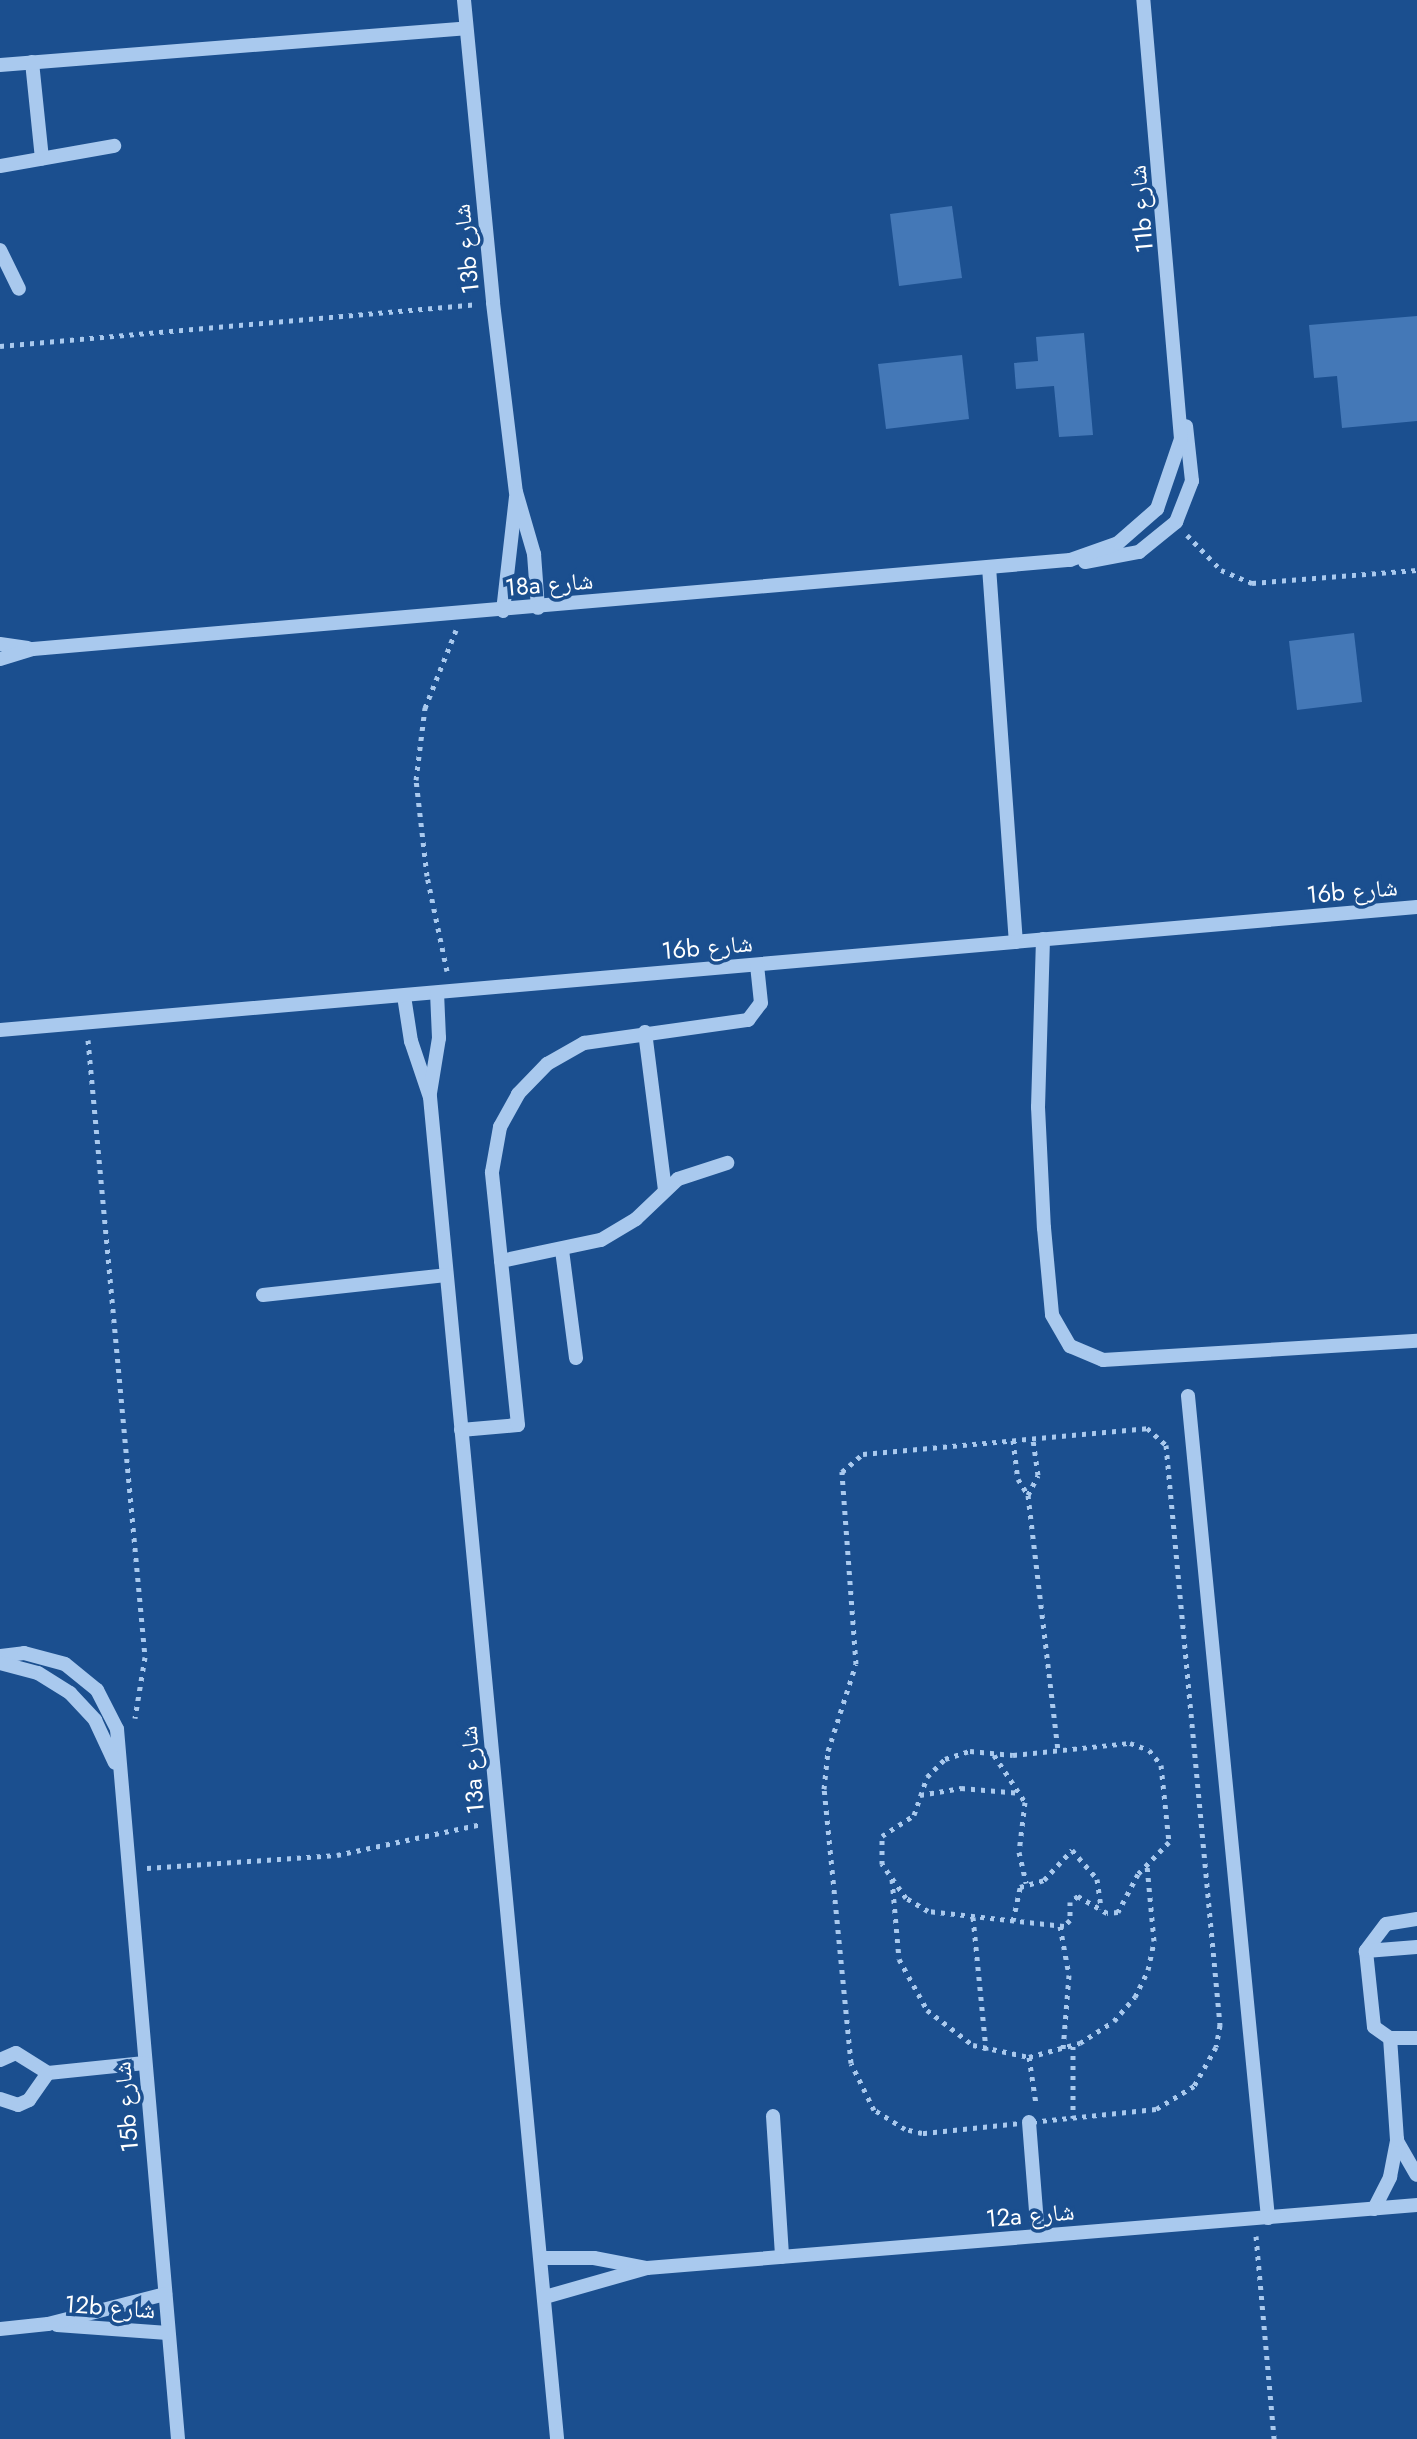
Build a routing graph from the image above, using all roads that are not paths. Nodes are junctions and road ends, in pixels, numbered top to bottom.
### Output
1 (464, 0) edge
2 (1143, 0) edge
3 (466, 28) junction
4 (32, 62) junction
5 (0, 65) edge
6 (114, 146) dead end
7 (42, 158) junction
8 (0, 166) edge
9 (1, 254) edge
10 (19, 289) dead end
11 (1182, 415) junction
12 (516, 492) junction
13 (1157, 509) joint
14 (1176, 522) joint
15 (1070, 560) junction
16 (989, 567) junction
17 (538, 608) junction
18 (503, 611) junction
19 (0, 644) edge
20 (33, 649) junction
21 (0, 659) edge
22 (1417, 907) edge
23 (1043, 939) junction
24 (1016, 942) junction
25 (757, 965) junction
26 (444, 992) junction
27 (404, 996) junction
28 (0, 1030) edge
29 (645, 1032) junction
30 (430, 1097) junction
31 (727, 1163) dead end
32 (665, 1190) junction
33 (562, 1250) junction
34 (501, 1261) junction
35 (446, 1275) junction
36 (263, 1295) dead end
37 (1417, 1341) edge
38 (576, 1358) dead end
39 (1188, 1396) dead end
40 (461, 1430) junction
41 (0, 1656) edge
42 (0, 1663) edge
43 (118, 1771) junction
44 (1417, 1919) edge
45 (1417, 1947) edge
46 (1366, 1951) junction
47 (1390, 2038) junction
48 (1417, 2038) edge
49 (0, 2060) edge
50 (144, 2063) junction
51 (48, 2073) junction
52 (0, 2099) edge
53 (773, 2116) dead end
54 (1034, 2122) road end
55 (1397, 2140) junction
56 (1417, 2175) edge
57 (1417, 2205) edge
58 (1374, 2209) junction
59 (1261, 2218) junction
60 (1038, 2236) junction
61 (782, 2257) junction
62 (541, 2258) junction
63 (647, 2268) junction
64 (165, 2294) junction
65 (545, 2297) junction
66 (48, 2324) junction
67 (0, 2329) edge
68 (168, 2333) junction
69 (178, 2439) edge
70 (557, 2439) edge

1 - 3 street, 13b شارع
2 - 11 street, 11b شارع
3 - 4 street
3 - 12 street, 13b شارع
4 - 5 street
4 - 7 street
6 - 7 street
7 - 8 street
9 - 10 street
11 - 13 street, 11b شارع
11 - 14 street, 11b شارع
12 - 17 street, 13b شارع
12 - 18 street, 13b شارع
13 - 15 street, 18a شارع
14 - 15 street, 18a شارع
15 - 16 street, 18a شارع
16 - 17 street, 18a شارع
16 - 24 street
17 - 18 street, 18a شارع
18 - 20 street, 18a شارع
19 - 20 street, 18a شارع
20 - 21 street, 18a شارع
22 - 23 street, 16b شارع
23 - 24 street, 16b شارع
23 - 37 street
24 - 25 street, 16b شارع
25 - 26 street, 16b شارع
25 - 29 street
26 - 27 street, 16b شارع
26 - 30 street, 13a شارع
27 - 28 street, 16b شارع
27 - 30 street, 13a شارع
29 - 32 street
29 - 34 street
30 - 35 street, 13a شارع
31 - 32 street
32 - 33 street
33 - 34 street
33 - 38 street
34 - 40 street
35 - 36 street
35 - 40 street, 13a شارع
39 - 59 street
40 - 62 street, 13a شارع
41 - 43 street, 15b شارع
42 - 43 street, 15b شارع
43 - 50 street, 15b شارع
44 - 46 street
45 - 46 street
46 - 47 street
47 - 48 street
47 - 55 street
49 - 51 street
50 - 51 street
50 - 64 street, 15b شارع
51 - 52 street
53 - 61 street
54 - 60 street
55 - 56 street
55 - 58 street
57 - 58 street, 12a شارع
58 - 59 street, 12a شارع
59 - 60 street, 12a شارع
60 - 61 street, 12a شارع
61 - 63 street, 12a شارع
62 - 63 street, 12a شارع
62 - 65 street, 13a شارع
63 - 65 street, 12a شارع
64 - 66 street, 12b شارع
64 - 68 street, 15b شارع
65 - 70 street, 13a شارع
66 - 67 street, 12b شارع
66 - 68 street, 12b شارع
68 - 69 street, 15b شارع

